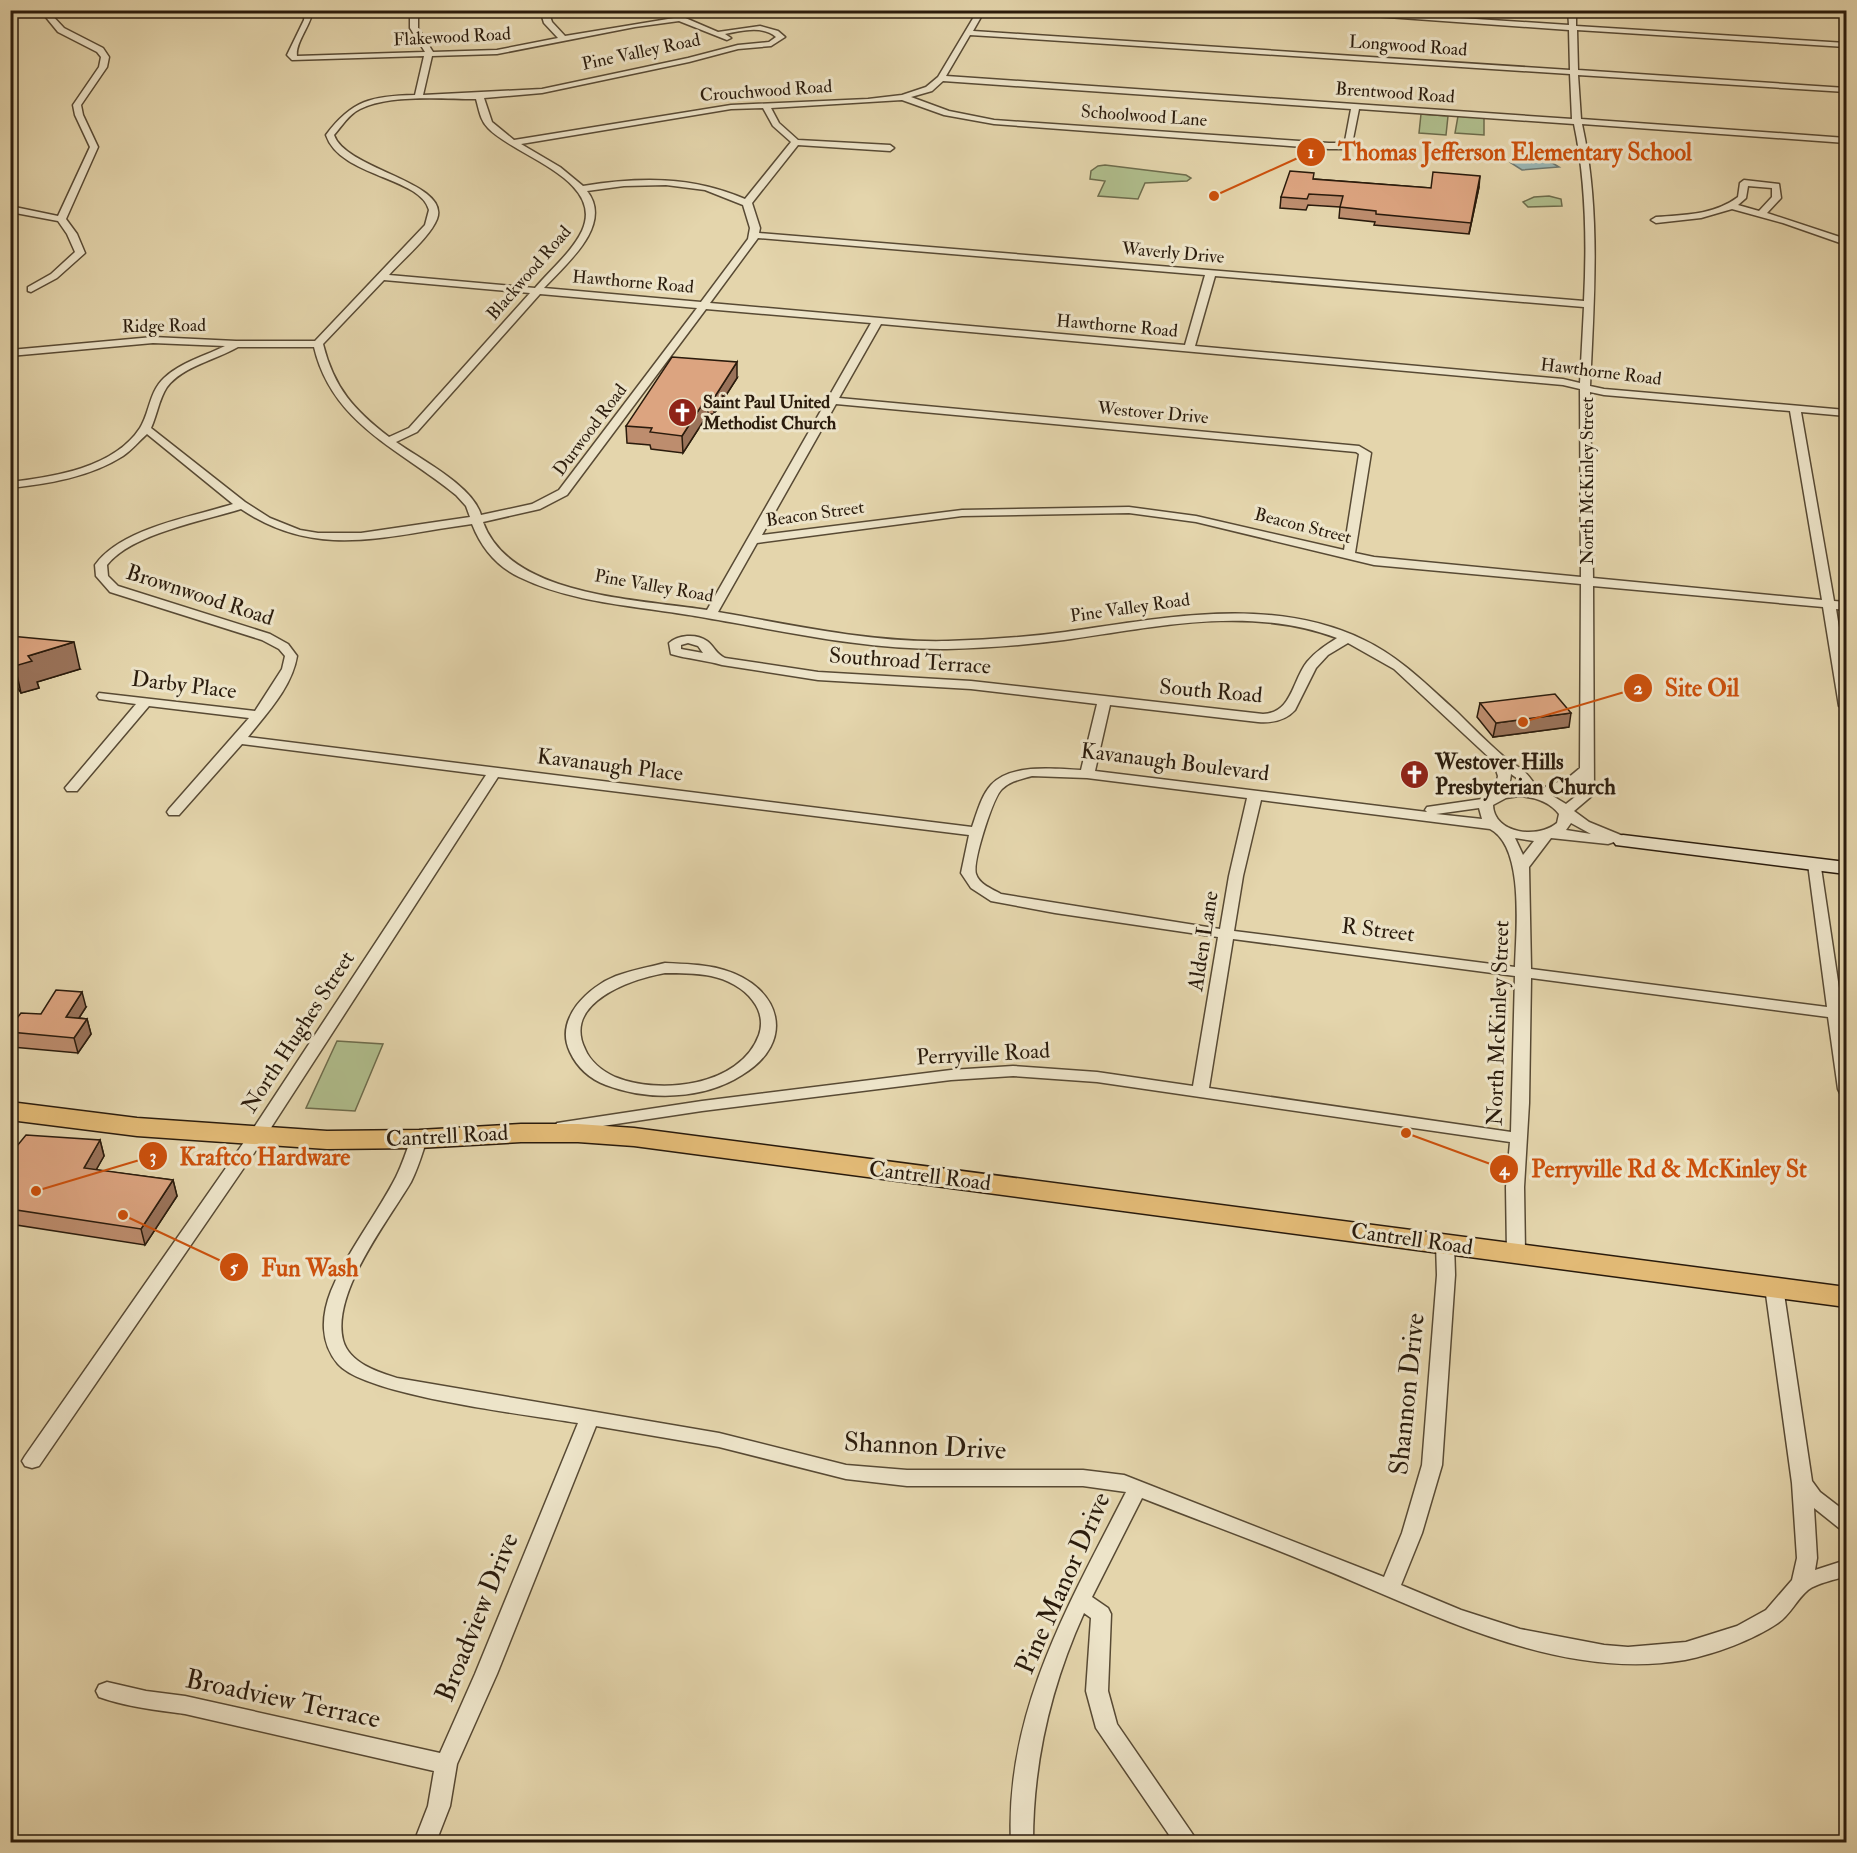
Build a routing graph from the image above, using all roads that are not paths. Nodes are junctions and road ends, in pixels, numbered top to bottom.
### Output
1 (43, 10) edge
2 (309, 10) edge
3 (414, 10) edge
4 (544, 10) edge
5 (671, 10) edge
6 (982, 10) edge
7 (1293, 10) edge
8 (1572, 10) edge
9 (680, 19) junction
10 (1573, 28) junction
11 (968, 33) junction
12 (717, 34) junction
13 (564, 39) junction
14 (1846, 45) edge
15 (738, 47) junction
16 (429, 55) junction
17 (1574, 72) junction
18 (941, 78) junction
19 (1846, 90) edge
20 (479, 96) junction
21 (419, 97) junction
22 (903, 97) junction
23 (765, 104) junction
24 (1355, 107) junction
25 (1577, 122) junction
26 (1846, 140) edge
27 (796, 142) junction
28 (512, 143) junction
29 (890, 148) dead end
30 (581, 189) junction
31 (747, 203) junction
32 (1731, 206) junction
33 (10, 209) edge
34 (1761, 214) junction
35 (61, 219) junction
36 (1656, 220) dead end
37 (755, 235) junction
38 (1846, 242) edge
39 (1211, 273) junction
40 (383, 277) junction
41 (31, 290) dead end
42 (537, 290) junction
43 (1589, 304) junction
44 (702, 305) junction
45 (877, 322) junction
46 (236, 344) junction
47 (318, 344) junction
48 (1189, 349) junction
49 (10, 353) edge
50 (1586, 386) junction
51 (831, 400) junction
52 (1795, 408) junction
53 (1846, 413) edge
54 (145, 429) junction
55 (388, 441) junction
56 (10, 484) edge
57 (243, 505) junction
58 (476, 519) junction
59 (752, 540) junction
60 (1349, 556) junction
61 (1587, 581) junction
62 (1831, 605) junction
63 (1846, 606) edge
64 (711, 614) junction
65 (1349, 637) junction
66 (713, 657) dead end
67 (104, 696) dead end
68 (146, 701) junction
69 (1106, 701) junction
70 (1846, 706) edge
71 (258, 715) junction
72 (238, 740) junction
73 (1499, 759) junction
74 (495, 771) junction
75 (1585, 771) junction
76 (1087, 774) junction
77 (72, 789) dead end
78 (1536, 794) junction
79 (1500, 795) junction
80 (1255, 796) junction
81 (1486, 803) junction
82 (174, 812) dead end
83 (1399, 812) junction
84 (1565, 812) junction
85 (1499, 828) junction
86 (977, 832) junction
87 (1550, 835) junction
88 (1623, 841) junction
89 (1815, 864) junction
90 (1522, 867) junction
91 (1846, 868) edge
92 (1226, 934) junction
93 (1524, 971) junction
94 (1835, 1013) junction
95 (644, 1089) junction
96 (1846, 1089) edge
97 (1200, 1093) junction
98 (10, 1112) edge
99 (646, 1116) junction
100 (521, 1133) junction
101 (257, 1136) junction
102 (1517, 1138) junction
103 (418, 1139) junction
104 (1445, 1243) junction
105 (1516, 1253) junction
106 (1774, 1287) junction
107 (1846, 1297) edge
108 (590, 1416) junction
109 (32, 1461) dead end
110 (1802, 1483) junction
111 (1137, 1489) junction
112 (1846, 1522) edge
113 (1846, 1568) edge
114 (1802, 1583) junction
115 (1390, 1587) junction
116 (1082, 1600) junction
117 (107, 1690) dead end
118 (446, 1764) junction
119 (428, 1842) edge
120 (1022, 1842) edge
121 (1187, 1842) edge

1 - 35 street
2 - 16 street, Flakewood Road
3 - 16 street
4 - 13 street
5 - 9 street, Pine Valley Road
6 - 11 street, Crouchwood Road
7 - 10 street
8 - 10 street, North McKinley Street
9 - 12 street, Pine Valley Road
9 - 13 street, Flakewood Road
10 - 14 street
10 - 17 street, North McKinley Street
11 - 17 street, Longwood Road
11 - 18 street, Crouchwood Road
12 - 15 street, Pine Valley Road
12 - 15 street
13 - 16 street, Flakewood Road
15 - 20 street, Pine Valley Road
16 - 21 street
17 - 19 street, Longwood Road
17 - 25 street, North McKinley Street
18 - 22 street, Crouchwood Road
18 - 24 street, Brentwood Road
20 - 21 street, Pine Valley Road
20 - 28 street
21 - 40 street
22 - 23 street, Crouchwood Road
22 - 24 street, Schoolwood Lane
23 - 27 street
23 - 28 street, Crouchwood Road
24 - 25 street, Brentwood Road
25 - 26 street, Brentwood Road
25 - 43 street, North McKinley Street
27 - 29 street
27 - 31 street
28 - 30 street
30 - 31 street
30 - 42 street, Blackwood Road
31 - 37 street
32 - 34 street
32 - 34 street
32 - 36 street
33 - 35 street
34 - 38 street
35 - 41 street
37 - 39 street, Waverly Drive
37 - 44 street, Durwood Road
39 - 43 street, Waverly Drive
39 - 48 street
40 - 42 street, Hawthorne Road
40 - 47 street
42 - 44 street, Hawthorne Road
42 - 55 street, Blackwood Road
43 - 50 street, North McKinley Street
44 - 45 street, Hawthorne Road
44 - 58 street, Durwood Road
45 - 48 street, Hawthorne Road
45 - 51 street
46 - 47 street, Ridge Road
46 - 49 street, Ridge Road
46 - 54 street
47 - 55 street, Pine Valley Road
48 - 50 street, Hawthorne Road
50 - 52 street, Hawthorne Road
50 - 61 street, North McKinley Street
51 - 59 street
51 - 60 street, Westover Drive
52 - 53 street, Hawthorne Road
52 - 62 street
54 - 56 street
54 - 57 street, Durwood Road
55 - 58 street, Pine Valley Road
57 - 58 street, Durwood Road
57 - 71 street, Brownwood Road
58 - 64 street, Pine Valley Road
59 - 60 street, Beacon Street
59 - 64 street
60 - 61 street, Beacon Street
61 - 62 street, Beacon Street
61 - 75 street, North McKinley Street
62 - 63 street, Beacon Street
62 - 70 street
64 - 65 street, Pine Valley Road
65 - 69 street, South Road
65 - 73 street, Pine Valley Road
66 - 69 street, Southroad Terrace
67 - 68 street, Darby Place
68 - 71 street, Darby Place
68 - 77 street
69 - 76 street
71 - 72 street, Brownwood Road
72 - 74 street, Kavanaugh Place
72 - 82 street, Brownwood Road
73 - 78 street, Pine Valley Road
73 - 79 street
74 - 86 street, Kavanaugh Place
74 - 101 street, North Hughes Street
75 - 78 street
75 - 84 street, North McKinley Street
76 - 80 street, Kavanaugh Boulevard
76 - 86 street, Kavanaugh Boulevard
78 - 79 street
78 - 84 street
79 - 81 street
80 - 83 street, Kavanaugh Boulevard
80 - 92 street, Alden Lane
81 - 83 street
81 - 85 street
83 - 85 street
84 - 87 street
84 - 88 street
85 - 87 street
85 - 90 street
86 - 92 street, R Street
87 - 88 street
87 - 90 street
88 - 89 street
89 - 91 street
89 - 94 street
90 - 93 street, North McKinley Street
92 - 93 street, R Street
92 - 97 street, Alden Lane
93 - 94 street, R Street
93 - 102 street, North McKinley Street
94 - 96 street
95 - 95 street
95 - 99 street
97 - 99 street, Perryville Road
97 - 102 street, Perryville Road
98 - 101 main road, Cantrell Road
99 - 100 street, Perryville Road
100 - 103 main road, Cantrell Road
100 - 104 main road, Cantrell Road
101 - 103 main road, Cantrell Road
101 - 109 street, North Hughes Street
102 - 105 street, North McKinley Street
103 - 108 street, Shannon Drive
104 - 105 main road, Cantrell Road
104 - 115 street, Shannon Drive
105 - 106 main road, Cantrell Road
106 - 107 main road, Cantrell Road
106 - 110 street
108 - 111 street, Shannon Drive
108 - 118 street, Broadview Drive
110 - 112 street
110 - 114 street
111 - 115 street, Shannon Drive
111 - 116 street, Pine Manor Drive
113 - 114 street
114 - 115 street
116 - 120 street, Pine Manor Drive
116 - 121 street
117 - 118 street, Broadview Terrace
118 - 119 street, Broadview Drive

